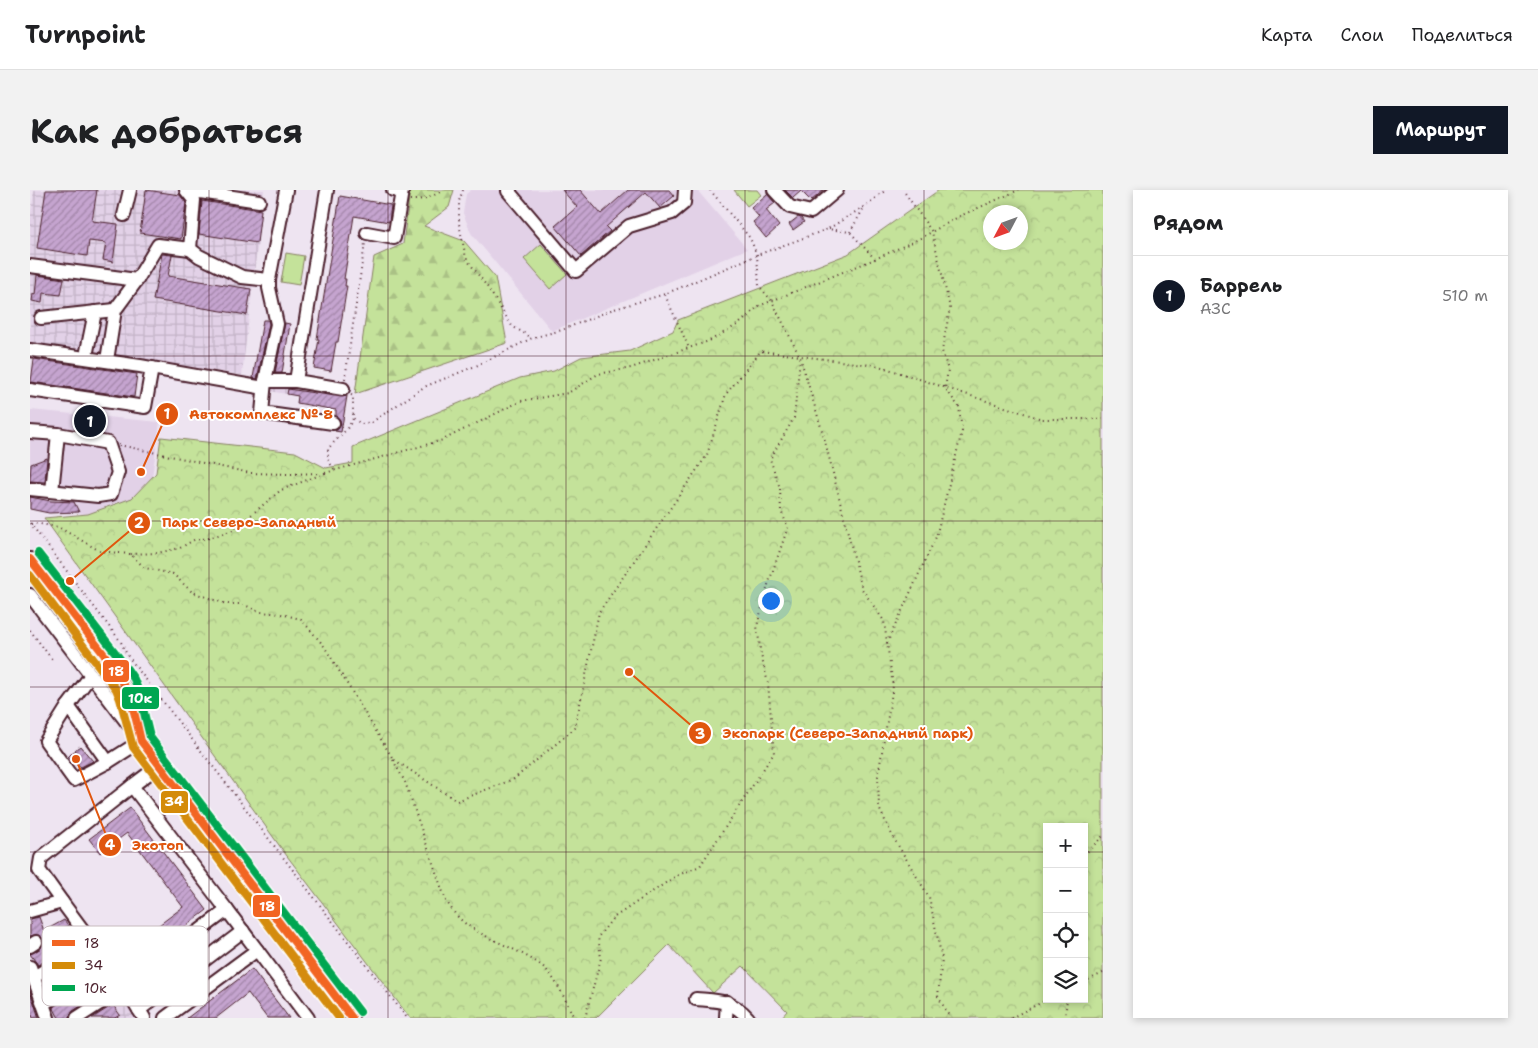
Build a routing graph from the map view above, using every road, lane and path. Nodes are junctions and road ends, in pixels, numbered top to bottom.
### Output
1 (130, 190) edge
2 (186, 190) edge
3 (286, 190) edge
4 (327, 190) edge
5 (442, 190) edge
6 (463, 190) edge
7 (510, 190) edge
8 (685, 190) edge
9 (710, 190) edge
10 (774, 190) edge
11 (837, 190) edge
12 (886, 190) edge
13 (903, 190) edge
14 (1019, 190) edge
15 (396, 194) edge
16 (259, 201) dead end
17 (865, 206) junction
18 (124, 216) dead end
19 (828, 229) junction
20 (850, 232) junction
21 (932, 232) junction
22 (366, 233) joint
23 (190, 249) junction
24 (757, 255) junction
25 (875, 259) junction
26 (30, 266) edge
27 (138, 280) junction
28 (269, 280) junction
29 (665, 294) junction
30 (772, 301) junction
31 (115, 310) junction
32 (94, 312) junction
33 (41, 318) dead end
34 (532, 338) junction
35 (689, 348) junction
36 (30, 350) edge
37 (87, 351) dead end
38 (108, 354) dead end
39 (800, 357) junction
40 (152, 368) junction
41 (296, 382) junction
42 (265, 385) junction
43 (945, 388) junction
44 (343, 389) junction
45 (30, 390) edge
46 (353, 418) junction
47 (1103, 419) edge
48 (333, 423) dead end
49 (30, 432) edge
50 (58, 434) junction
51 (108, 443) junction
52 (335, 470) junction
53 (324, 473) junction
54 (30, 489) edge
55 (52, 491) junction
56 (30, 524) edge
57 (130, 554) junction
58 (30, 559) edge
59 (30, 594) edge
60 (30, 630) edge
61 (887, 643) junction
62 (54, 662) dead end
63 (91, 675) junction
64 (68, 706) junction
65 (141, 741) junction
66 (393, 759) junction
67 (108, 762) junction
68 (160, 765) junction
69 (132, 786) junction
70 (1103, 836) edge
71 (1088, 851) edge
72 (62, 902) junction
73 (227, 910) junction
74 (30, 911) edge
75 (71, 920) dead end
76 (75, 926) edge
77 (80, 926) edge
78 (206, 926) edge
79 (243, 931) junction
80 (257, 950) junction
81 (208, 960) edge
82 (32, 972) edge
83 (1103, 973) edge
84 (1088, 980) edge
85 (208, 986) edge
86 (696, 999) dead end
87 (42, 1001) edge
88 (726, 1002) junction
89 (1043, 1002) edge
90 (1067, 1003) edge
91 (44, 1006) edge
92 (96, 1006) edge
93 (152, 1006) edge
94 (181, 1006) edge
95 (142, 1014) edge
96 (48, 1018) edge
97 (77, 1018) edge
98 (165, 1018) edge
99 (308, 1018) edge
100 (352, 1018) edge
101 (407, 1018) edge
102 (574, 1018) edge
103 (585, 1018) edge
104 (725, 1018) edge
105 (748, 1018) edge
106 (950, 1018) edge
107 (1011, 1018) edge
108 (1065, 1018) edge

1 - 18 street
2 - 16 street
2 - 23 street
3 - 28 street
4 - 41 street
5 - 15 path
6 - 34 path
7 - 8 street
9 - 24 path
10 - 11 street
12 - 17 path
13 - 21 path
14 - 21 path
15 - 22 street
17 - 19 path
17 - 20 path
19 - 20 path
19 - 24 path
20 - 25 path
21 - 25 path
21 - 43 path
22 - 44 path
23 - 27 street
23 - 28 street
24 - 29 path
24 - 30 path
25 - 30 path
26 - 27 street
27 - 31 street
28 - 42 street
29 - 34 path
29 - 35 path
30 - 35 path
30 - 39 path
31 - 32 street
31 - 38 street
32 - 33 street
32 - 37 street
34 - 46 path
35 - 52 path
36 - 40 street
39 - 43 path
39 - 61 path
39 - 66 path
39 - 103 path
40 - 42 street
40 - 45 street
41 - 42 street
41 - 44 street
42 - 48 street
43 - 47 path
43 - 61 path
44 - 46 path
46 - 52 path
49 - 50 street
50 - 51 street
50 - 55 street
51 - 53 path
51 - 55 street
52 - 53 path
53 - 57 path
54 - 55 street
56 - 57 path
56 - 101 path
57 - 66 path
58 - 65 street
59 - 63 street
60 - 62 path
61 - 106 path
63 - 64 street
63 - 65 street
64 - 67 street
64 - 67 street
65 - 67 street
65 - 68 street
66 - 102 path
68 - 69 street
68 - 100 street
69 - 72 street
69 - 73 street
70 - 71 path
72 - 74 street
72 - 77 street
73 - 78 street
73 - 79 street
75 - 76 street
79 - 80 street
79 - 81 street
80 - 85 street
80 - 99 street
82 - 87 street
83 - 84 path
86 - 88 street
88 - 104 street
88 - 105 street
89 - 107 path
90 - 108 path
91 - 96 street
92 - 97 street
93 - 95 street
94 - 98 street

